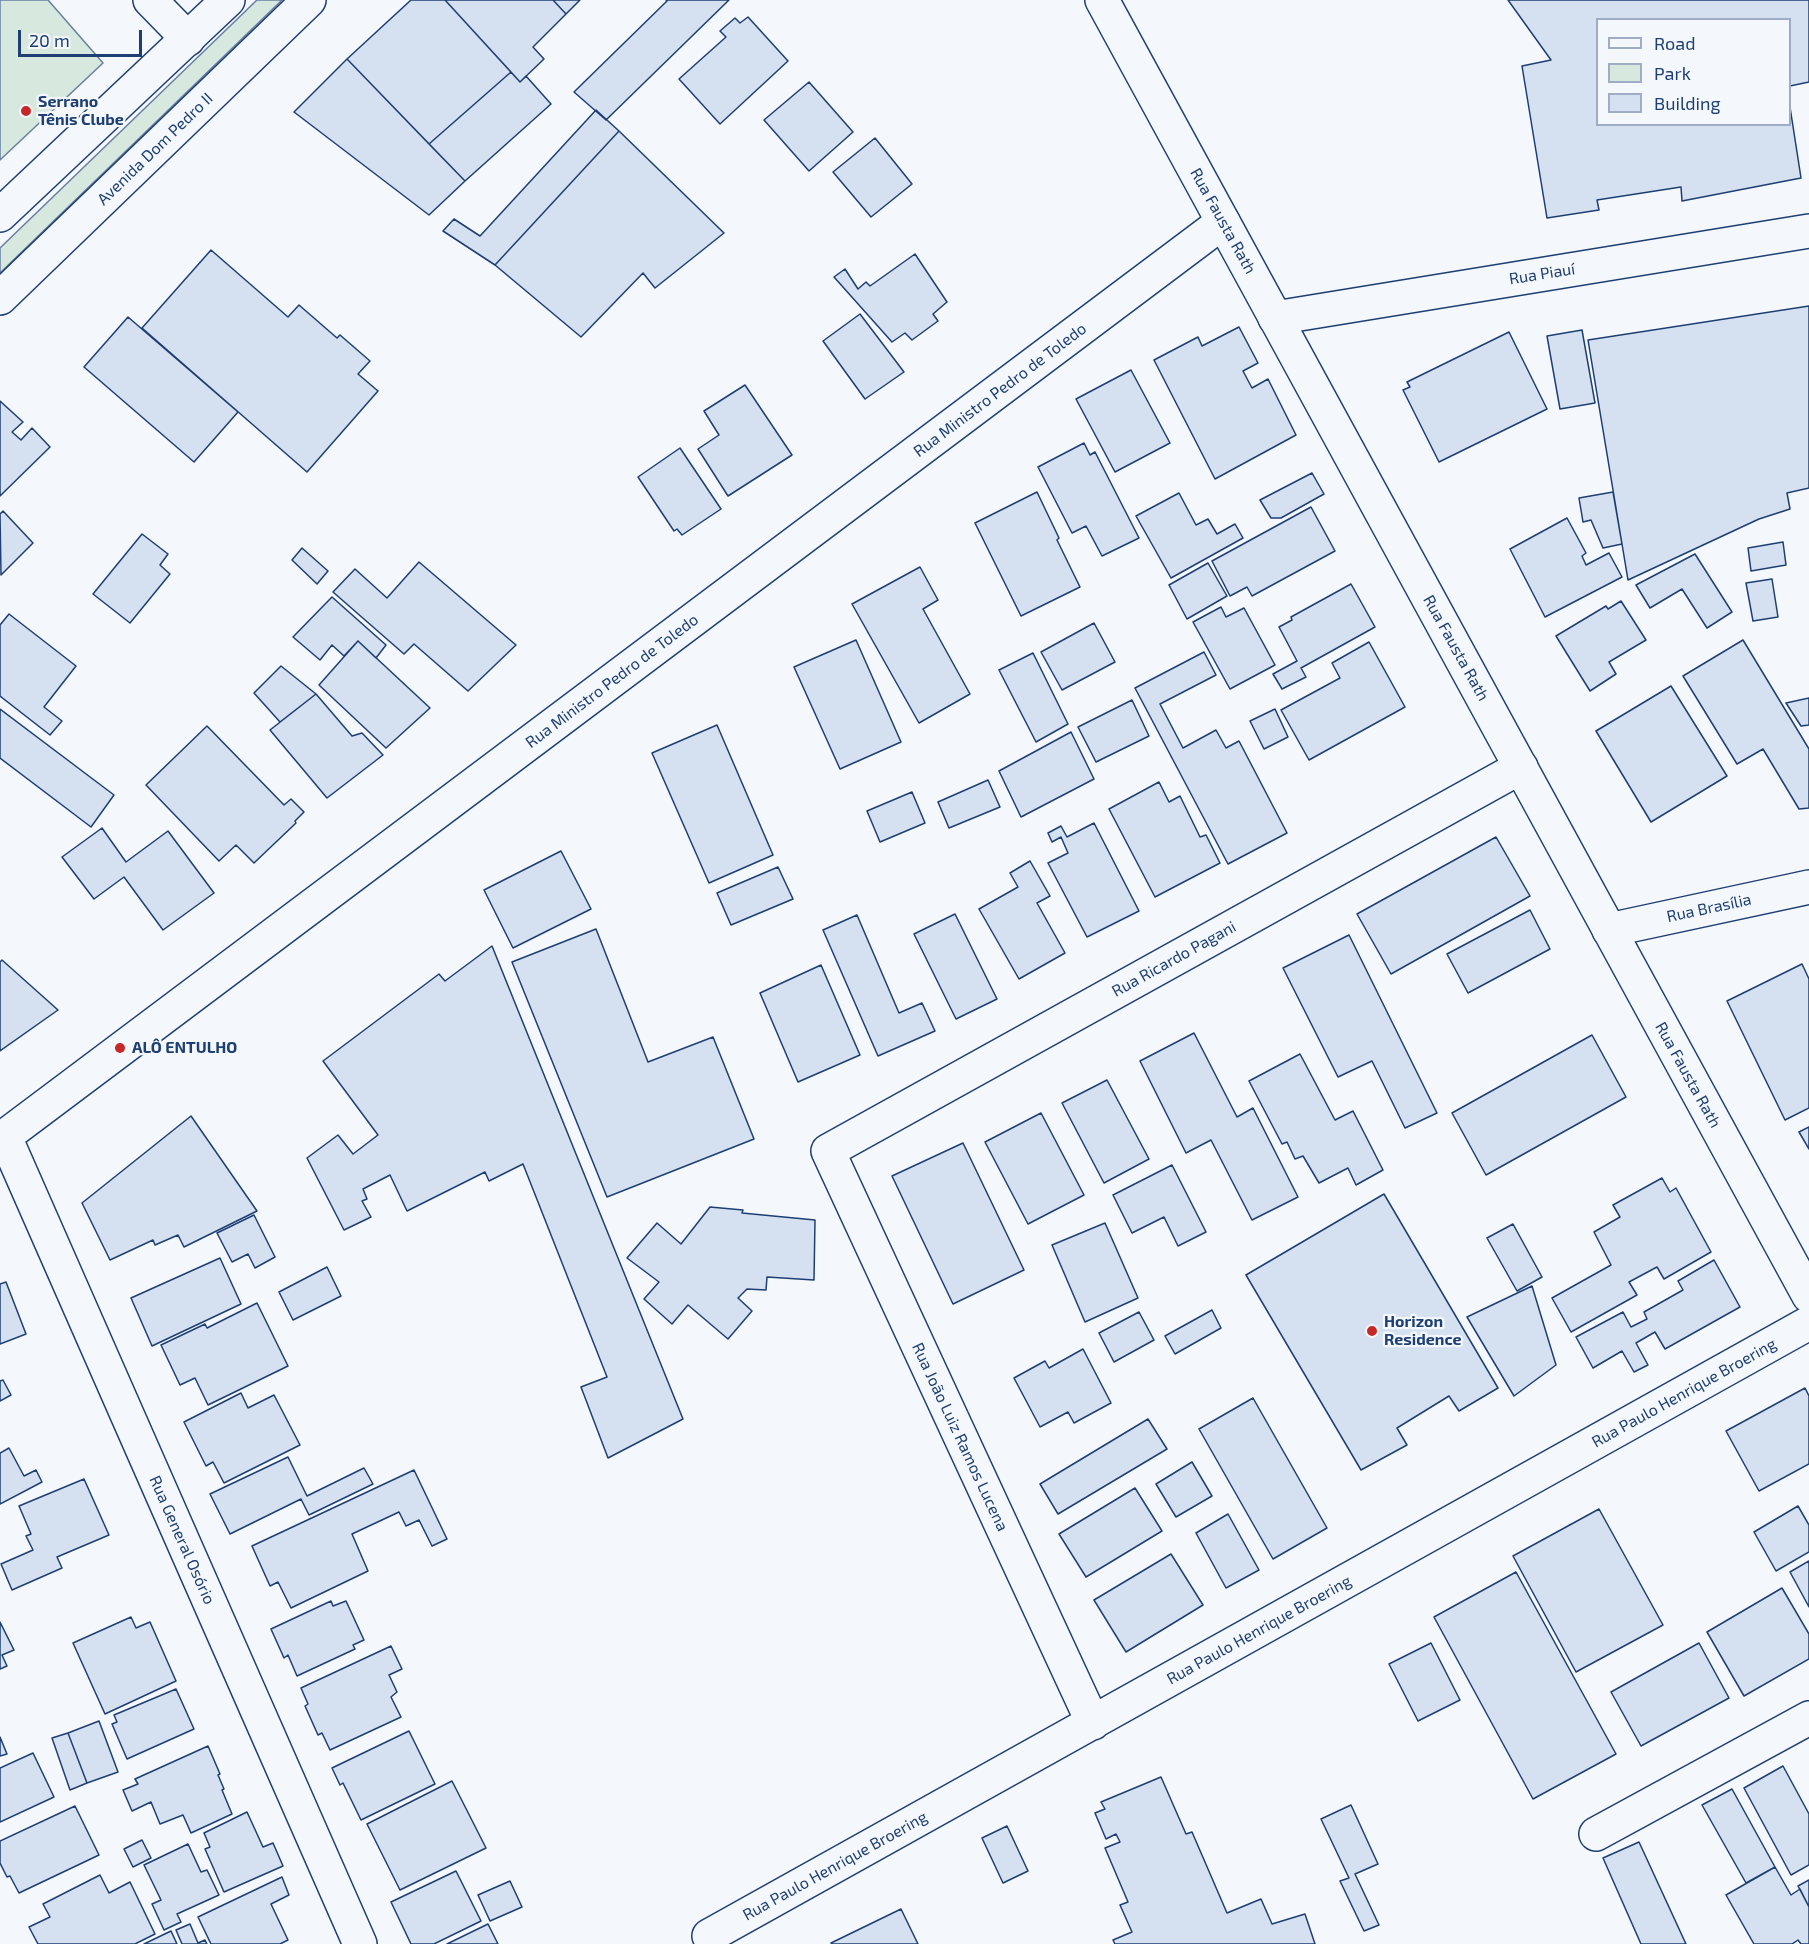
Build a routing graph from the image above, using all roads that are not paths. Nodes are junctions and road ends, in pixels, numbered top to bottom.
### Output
1 (150, 0) edge
2 (228, 0) edge
3 (309, 0) edge
4 (1102, 0) edge
5 (188, 39) junction
6 (0, 215) edge
7 (1223, 222) junction
8 (1809, 231) edge
9 (0, 298) edge
10 (1275, 318) junction
11 (1521, 767) junction
12 (1809, 886) edge
13 (1609, 930) junction
14 (2, 1138) edge
15 (828, 1151) joint
16 (1809, 1296) edge
17 (1809, 1323) edge
18 (1809, 1718) edge
19 (1092, 1723) junction
20 (1596, 1834) dead end
21 (709, 1936) dead end
22 (360, 1944) edge

1 - 5 street
2 - 5 street
3 - 9 street, Avenida Dom Pedro II
4 - 7 street, Rua Fausta Rath
5 - 6 street
7 - 10 street, Rua Fausta Rath
7 - 14 street, Rua Ministro Pedro de Toledo
8 - 10 street, Rua Piauí
10 - 11 street, Rua Fausta Rath
11 - 13 street, Rua Fausta Rath
11 - 15 street, Rua Ricardo Pagani
12 - 13 street, Rua Brasília
13 - 16 street, Rua Fausta Rath
14 - 22 street, Rua General Osório
15 - 19 street, Rua João Luiz Ramos Lucena
17 - 19 street, Rua Paulo Henrique Broering
18 - 20 street
19 - 21 street, Rua Paulo Henrique Broering

